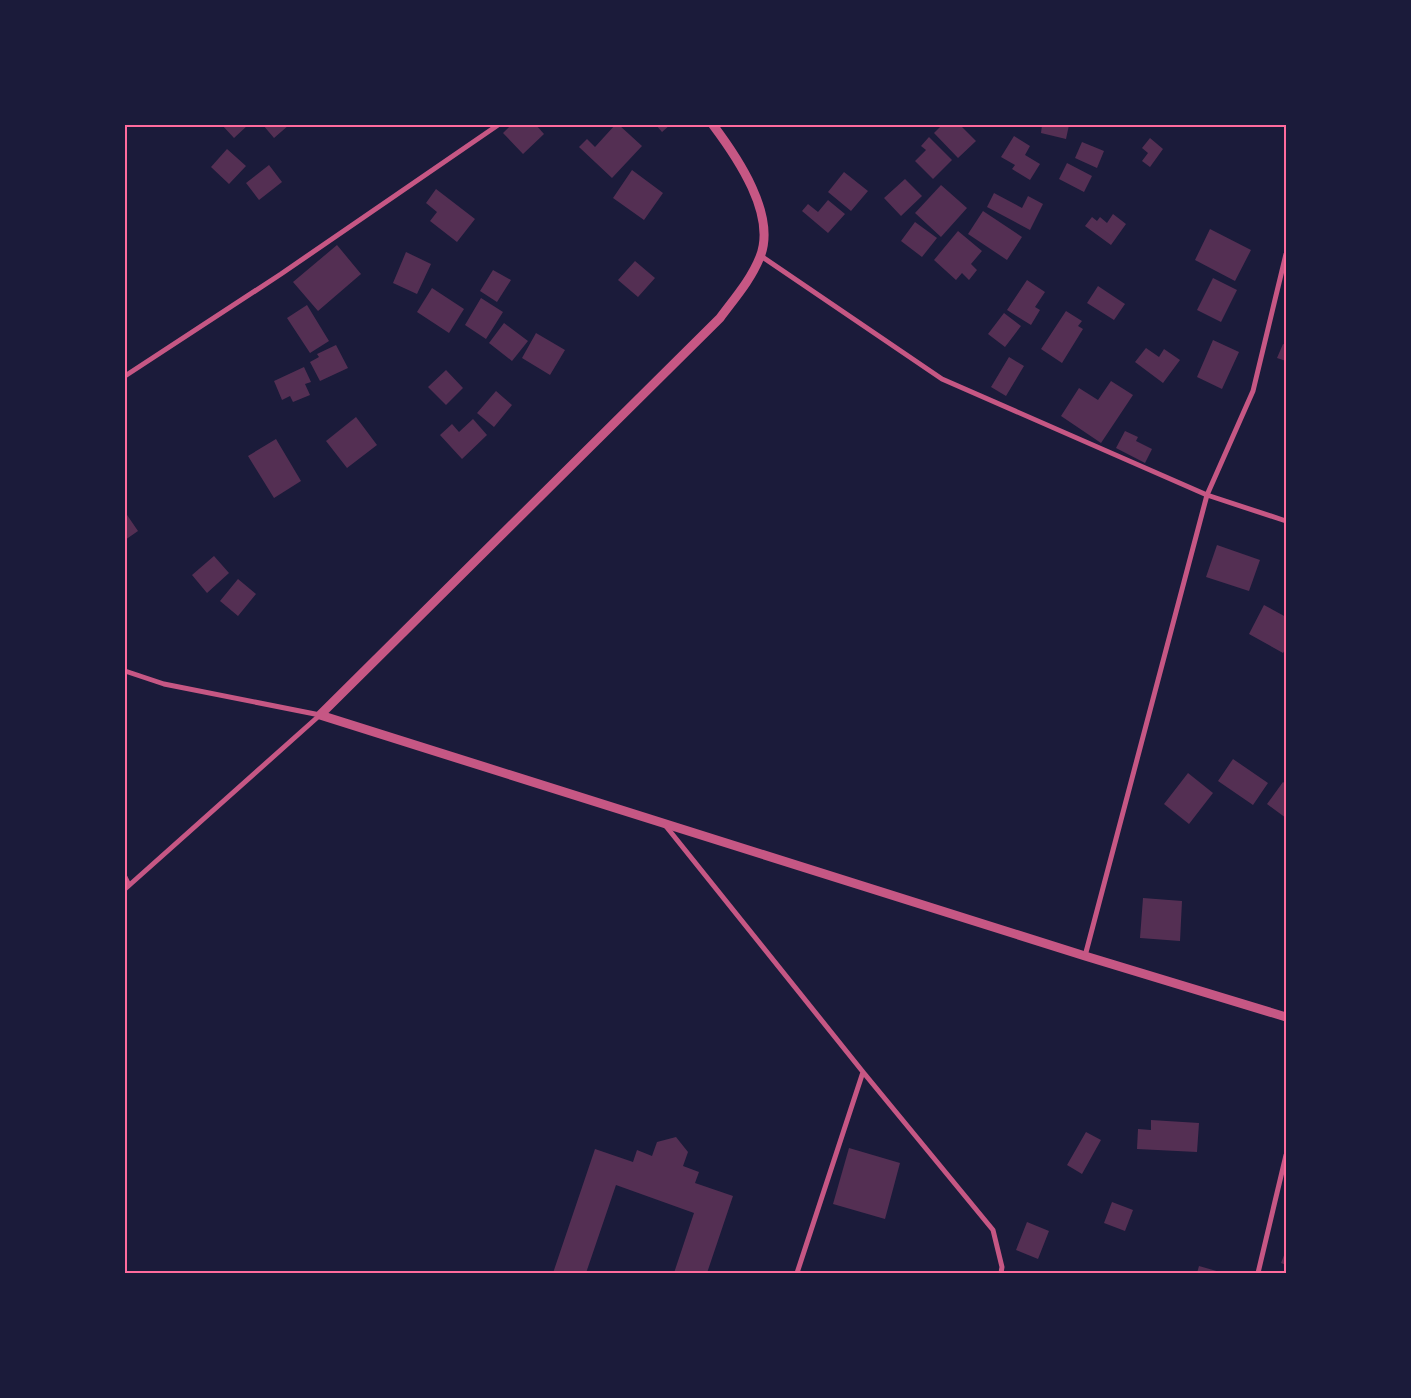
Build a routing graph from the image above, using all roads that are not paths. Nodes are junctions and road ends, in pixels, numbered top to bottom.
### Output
1 (498, 125) edge
2 (713, 125) edge
3 (1286, 254) edge
4 (761, 256) junction
5 (125, 376) edge
6 (1208, 495) junction
7 (1286, 521) edge
8 (125, 671) edge
9 (320, 715) junction
10 (664, 823) junction
11 (125, 877) edge
12 (127, 887) edge
13 (1085, 956) junction
14 (1286, 1016) edge
15 (863, 1072) junction
16 (1286, 1155) edge
17 (797, 1273) edge
18 (1001, 1273) edge
19 (1258, 1273) edge

1 - 5 street
2 - 4 street
3 - 6 street
4 - 6 street
4 - 9 street
6 - 7 street
6 - 13 street
8 - 9 street
9 - 10 street
9 - 12 street
10 - 13 street
10 - 15 street
11 - 12 street
13 - 14 street
15 - 17 street
15 - 18 street
16 - 19 street

